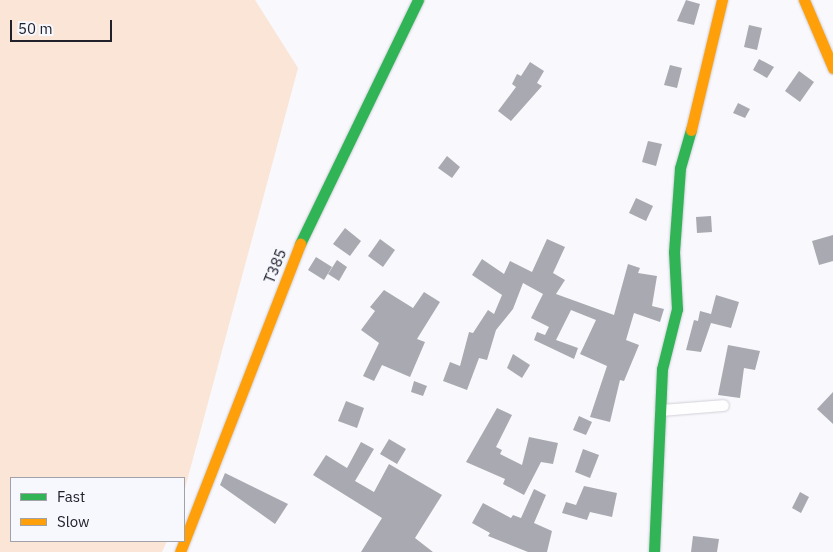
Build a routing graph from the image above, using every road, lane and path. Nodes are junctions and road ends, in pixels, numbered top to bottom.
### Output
1 (418, 0) edge
2 (722, 0) edge
3 (804, 0) edge
4 (833, 68) edge
5 (723, 405) dead end
6 (660, 410) junction
7 (185, 539) edge
8 (654, 552) edge

1 - 7 street, T385 / T385
2 - 6 street
3 - 4 street
5 - 6 street
6 - 8 street

